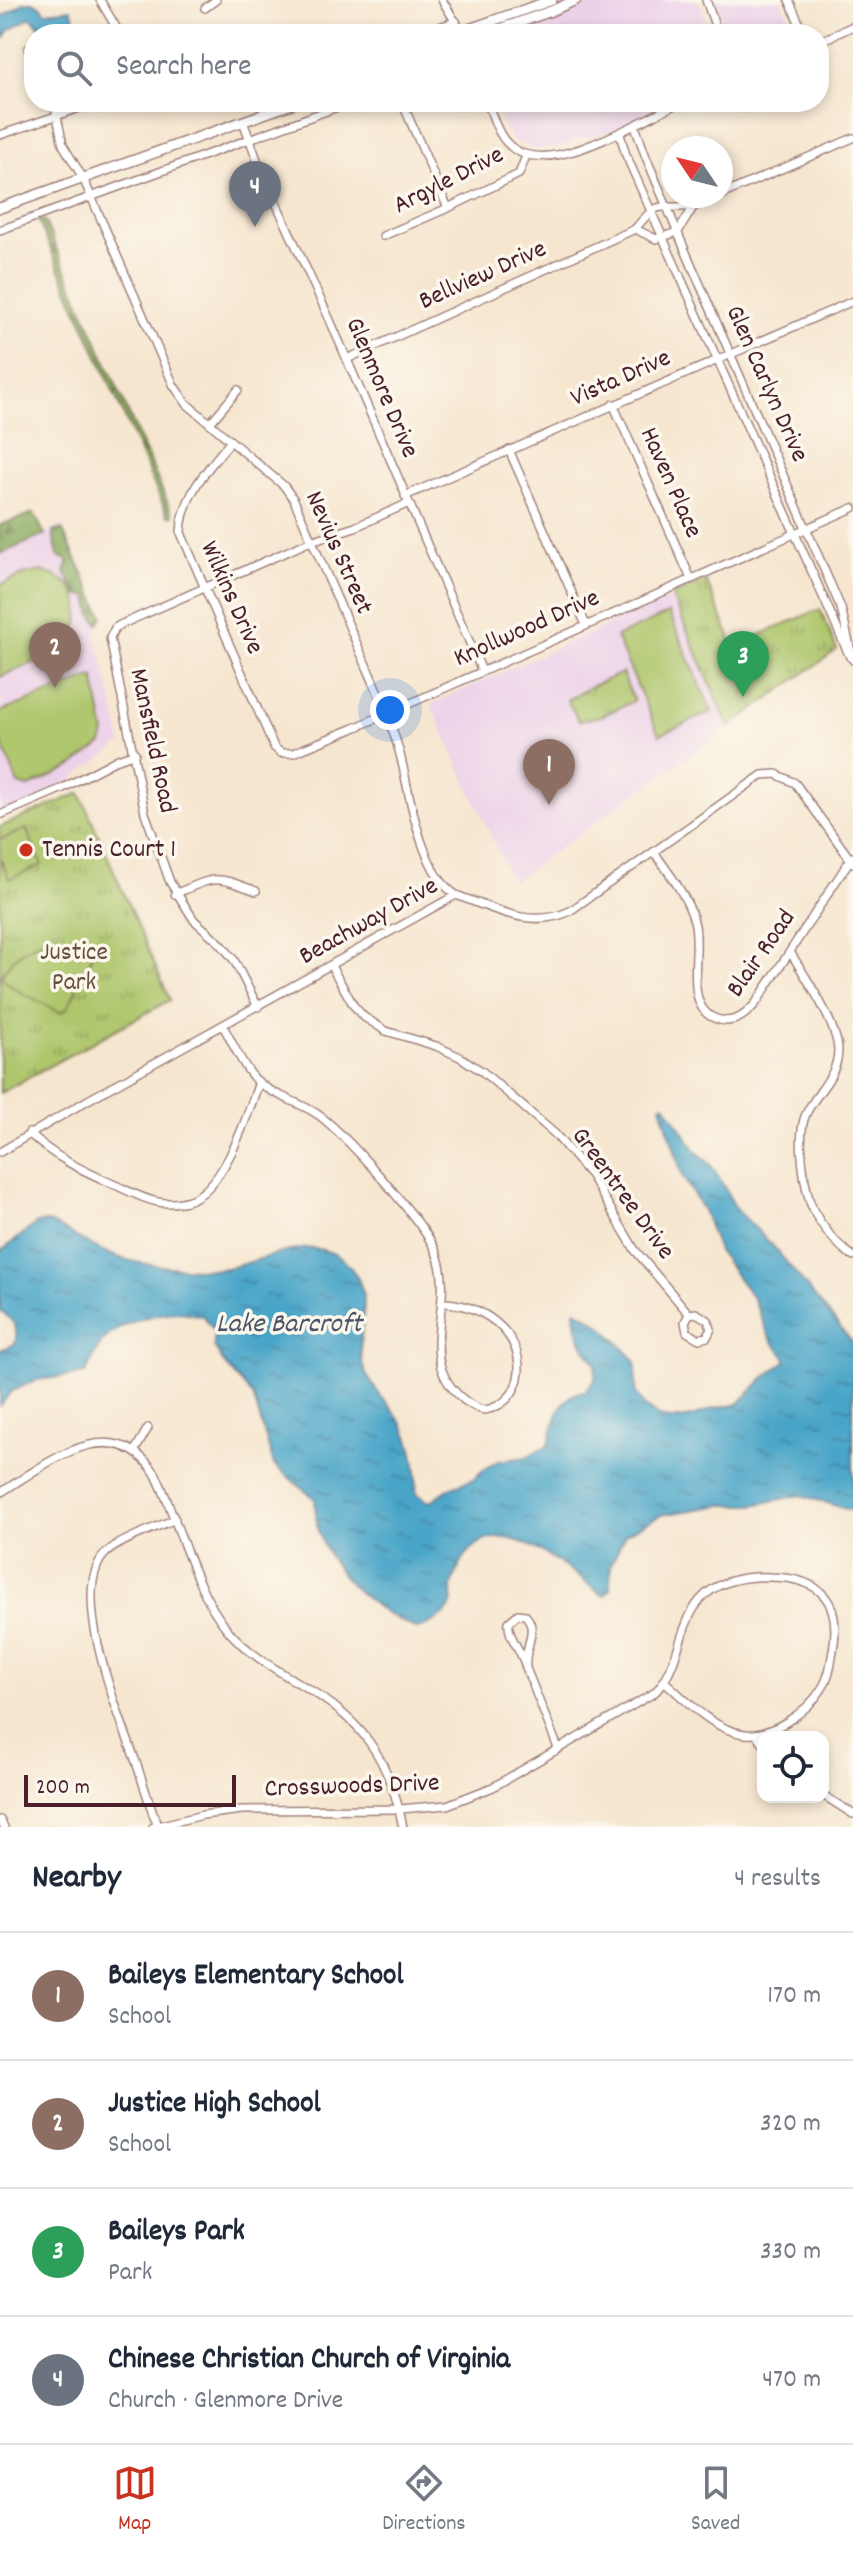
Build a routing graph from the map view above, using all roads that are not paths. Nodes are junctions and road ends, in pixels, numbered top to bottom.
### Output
1 (100, 0) edge
2 (216, 0) edge
3 (442, 0) edge
4 (576, 0) edge
5 (706, 0) edge
6 (789, 0) edge
7 (558, 1) edge
8 (205, 8) dead end
9 (456, 21) junction
10 (114, 24) edge
11 (448, 24) edge
12 (457, 24) edge
13 (488, 24) edge
14 (514, 24) edge
15 (714, 24) edge
16 (800, 24) edge
17 (853, 26) edge
18 (829, 37) edge
19 (55, 112) edge
20 (67, 112) edge
21 (269, 112) edge
22 (325, 112) edge
23 (406, 112) edge
24 (491, 112) edge
25 (662, 112) edge
26 (55, 116) junction
27 (243, 121) junction
28 (635, 126) junction
29 (620, 134) junction
30 (0, 135) edge
31 (853, 138) edge
32 (250, 141) junction
33 (526, 156) junction
34 (83, 178) junction
35 (733, 189) edge
36 (661, 190) edge
37 (91, 196) junction
38 (661, 207) edge
39 (0, 208) edge
40 (448, 208) junction
41 (668, 208) edge
42 (693, 208) edge
43 (651, 210) junction
44 (635, 229) junction
45 (0, 230) edge
46 (678, 232) junction
47 (383, 236) dead end
48 (664, 237) junction
49 (853, 301) edge
50 (731, 354) junction
51 (347, 359) junction
52 (718, 359) junction
53 (238, 390) dead end
54 (613, 404) junction
55 (210, 423) junction
56 (231, 441) junction
57 (509, 450) junction
58 (407, 499) junction
59 (853, 508) edge
60 (808, 528) junction
61 (795, 533) junction
62 (311, 541) junction
63 (691, 579) junction
64 (204, 588) junction
65 (586, 625) junction
66 (110, 643) joint
67 (853, 661) edge
68 (482, 671) junction
69 (249, 690) joint
70 (386, 713) junction
71 (135, 753) junction
72 (0, 815) edge
73 (654, 852) junction
74 (852, 859) edge
75 (256, 891) dead end
76 (175, 894) junction
77 (456, 895) junction
78 (790, 952) junction
79 (331, 966) junction
80 (258, 1007) junction
81 (223, 1026) junction
82 (259, 1082) junction
83 (29, 1133) junction
84 (0, 1152) edge
85 (853, 1256) edge
86 (442, 1303) junction
87 (689, 1314) dead end
88 (148, 1428) dead end
89 (134, 1452) junction
90 (0, 1493) edge
91 (175, 1519) junction
92 (526, 1668) junction
93 (664, 1681) junction
94 (756, 1734) joint
95 (558, 1748) junction
96 (829, 1799) edge
97 (400, 1809) junction
98 (853, 1814) edge
99 (0, 1820) edge
100 (155, 1826) edge
101 (4, 1827) edge
102 (403, 1827) edge

1 - 10 street
2 - 8 street
3 - 9 street
4 - 7 main road
5 - 15 street
6 - 16 street
7 - 13 main road
7 - 14 main road
9 - 11 street
9 - 12 street
17 - 18 street
19 - 26 street, Nevius Street
20 - 26 street
21 - 27 main road
22 - 32 street
23 - 40 street
24 - 33 street
25 - 28 street
26 - 30 street
26 - 34 street, Nevius Street
27 - 32 street, Glenmore Drive
27 - 34 main road
28 - 29 street
28 - 36 street, Glen Carlyn Drive
29 - 33 street
29 - 43 street, Glen Carlyn Drive
31 - 35 street
32 - 37 street
32 - 51 street, Glenmore Drive
33 - 40 street, Argyle Drive
34 - 37 street, Nevius Street
34 - 39 main road
37 - 45 street
37 - 55 street, Nevius Street
38 - 43 street
40 - 47 street, Argyle Drive
41 - 46 street, Glen Carlyn Drive
42 - 46 street
43 - 44 street, Bellview Drive
43 - 48 street, Glen Carlyn Drive
44 - 48 street
44 - 51 street, Bellview Drive
46 - 48 street
46 - 50 street, Glen Carlyn Drive
48 - 52 street, Glen Carlyn Drive
49 - 50 street, Vista Drive
50 - 52 street, Vista Drive
50 - 60 street, Glen Carlyn Drive
51 - 58 street, Glenmore Drive
52 - 54 street, Vista Drive
52 - 61 street, Glen Carlyn Drive
53 - 55 street
54 - 57 street, Vista Drive
54 - 63 street, Haven Place
55 - 56 street, Nevius Street
56 - 62 street, Nevius Street
56 - 64 street, Wilkins Drive
57 - 58 street, Vista Drive
57 - 65 street
58 - 62 street, Vista Drive
58 - 68 street, Glenmore Drive
59 - 60 street, Knollwood Drive
60 - 61 street, Knollwood Drive
60 - 67 street, Glen Carlyn Drive
61 - 63 street, Knollwood Drive
61 - 67 street, Glen Carlyn Drive
62 - 64 street, Vista Drive
62 - 70 street, Nevius Street
63 - 65 street, Knollwood Drive
64 - 66 street, Vista Drive
64 - 69 street, Wilkins Drive
65 - 68 street, Knollwood Drive
66 - 71 street, Mansfield Road
68 - 70 street, Knollwood Drive
69 - 70 street, Knollwood Drive
70 - 77 street, Nevius Street
71 - 72 street
71 - 76 street, Mansfield Road
73 - 74 street, Beachway Drive
73 - 77 street, Beachway Drive
73 - 78 street, Blair Road
74 - 78 street, Blair Road
75 - 76 street
76 - 80 street, Mansfield Road
77 - 79 street, Beachway Drive
78 - 85 street
79 - 80 street, Beachway Drive
79 - 87 street, Greentree Drive
80 - 81 street, Beachway Drive
81 - 82 street
81 - 83 street, Beachway Drive
82 - 83 street
82 - 86 street
83 - 84 street, Beachway Drive
86 - 86 street
88 - 89 street
89 - 90 street
89 - 91 street
91 - 97 street
91 - 100 street
92 - 92 street
92 - 95 street
93 - 94 street
93 - 94 street
93 - 95 street, Crosswoods Drive
95 - 97 street, Crosswoods Drive
96 - 98 street
97 - 100 street, Crosswoods Drive
97 - 102 street
99 - 101 street

